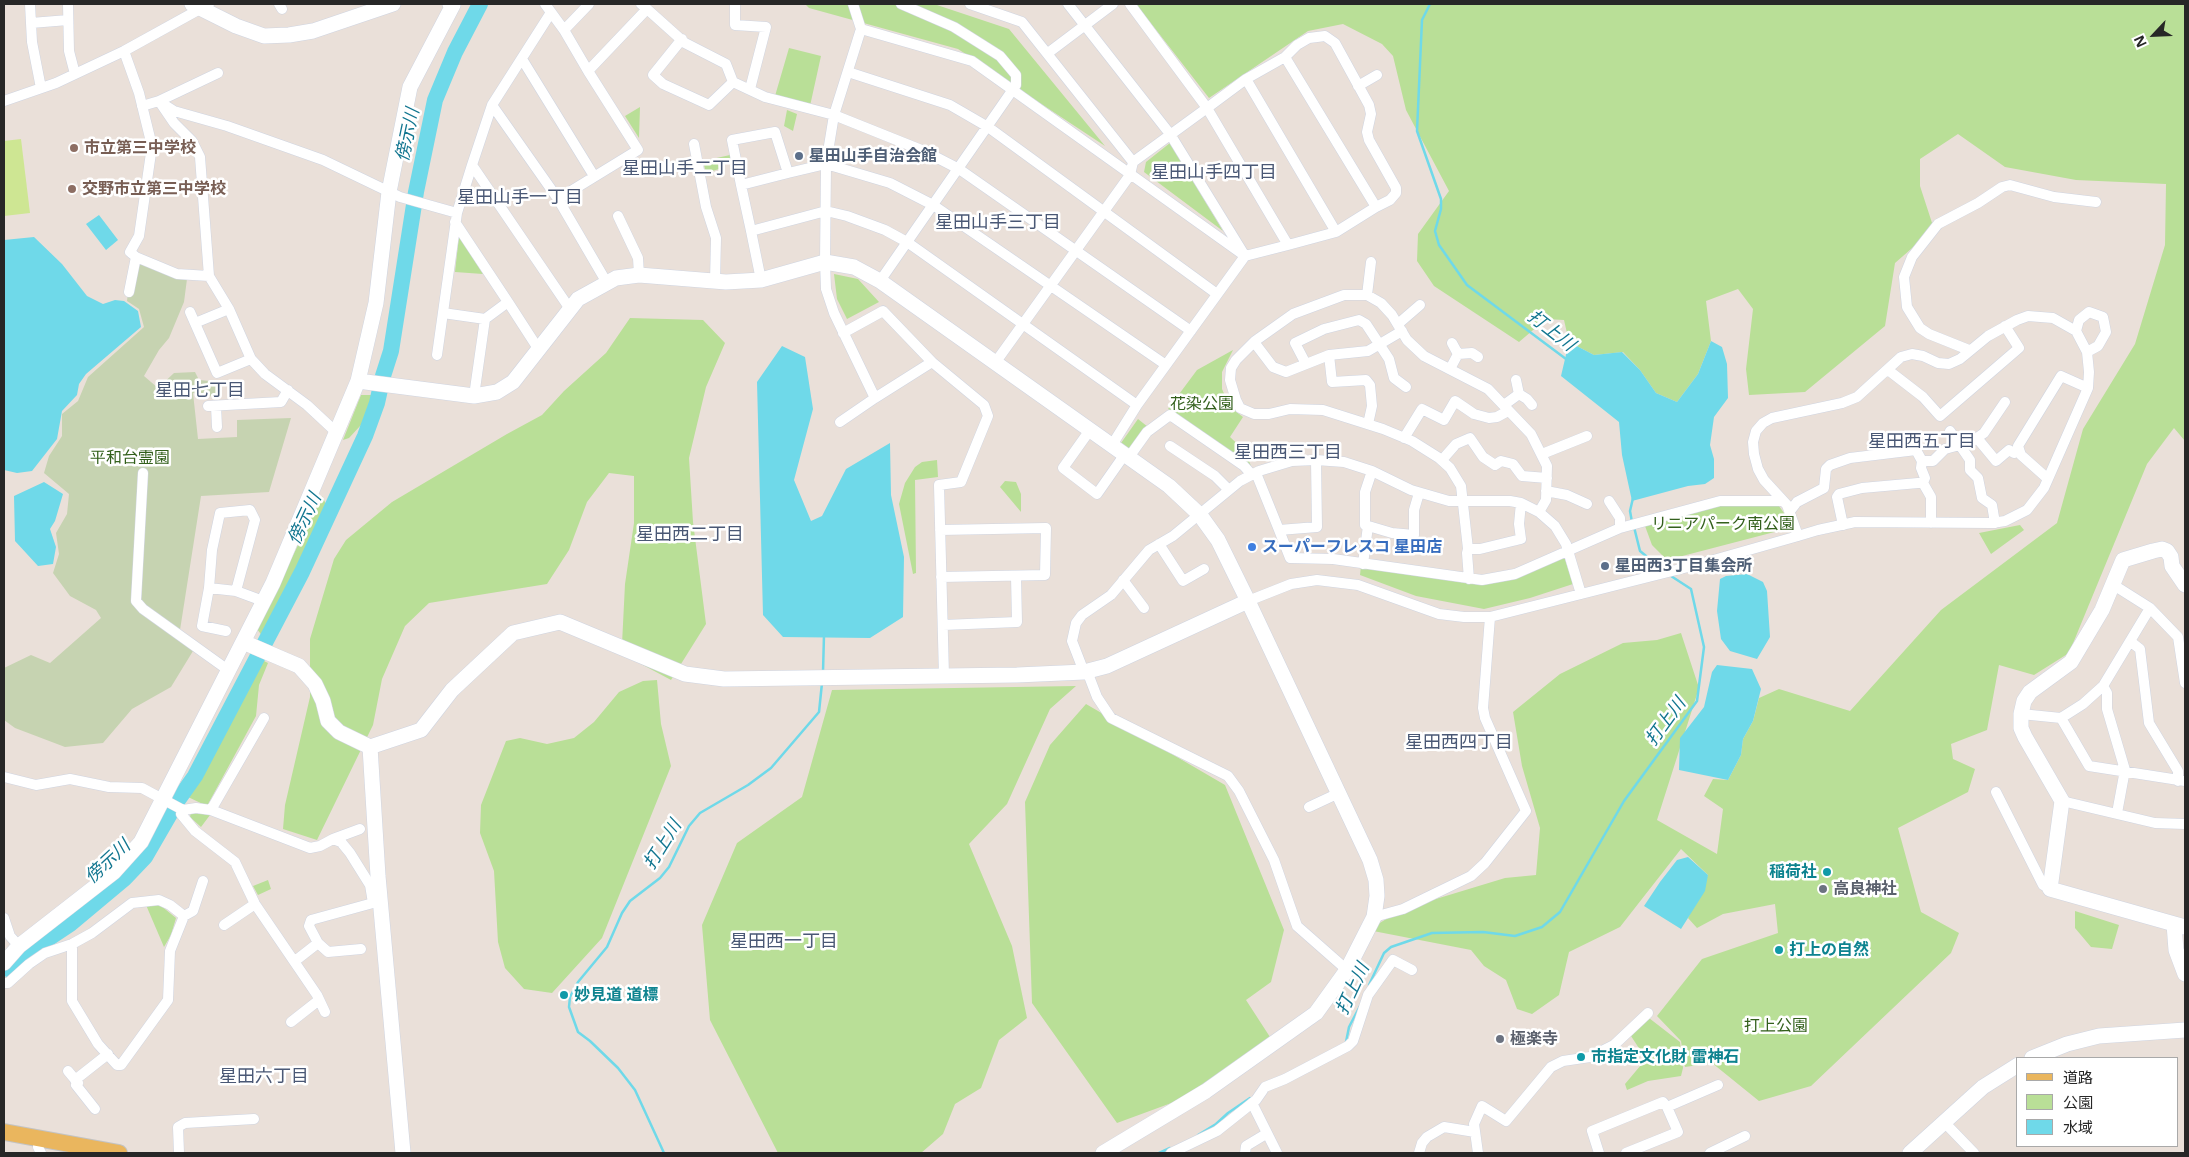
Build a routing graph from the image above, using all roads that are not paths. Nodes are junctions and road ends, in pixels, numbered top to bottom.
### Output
1 (30, 4) edge
2 (68, 4) edge
3 (393, 4) edge
4 (452, 4) edge
5 (545, 4) edge
6 (589, 4) edge
7 (735, 4) edge
8 (854, 4) edge
9 (901, 4) edge
10 (970, 4) edge
11 (1068, 4) edge
12 (1112, 4) edge
13 (1130, 4) edge
14 (201, 5) edge
15 (644, 6) edge
16 (364, 9) edge
17 (550, 14) junction
18 (68, 20) junction
19 (31, 23) junction
20 (1086, 24) junction
21 (861, 29) junction
22 (564, 30) junction
23 (682, 40) junction
24 (124, 51) junction
25 (1048, 53) junction
26 (1286, 57) junction
27 (522, 59) junction
28 (588, 71) junction
29 (848, 72) junction
30 (218, 73) dead end
31 (75, 74) junction
32 (1377, 75) dead end
33 (1246, 79) junction
34 (733, 82) junction
35 (1358, 86) junction
36 (41, 88) junction
37 (750, 89) junction
38 (1013, 91) junction
39 (4, 100) edge
40 (159, 101) junction
41 (142, 106) junction
42 (492, 106) junction
43 (1207, 108) junction
44 (834, 115) junction
45 (988, 127) junction
46 (1170, 134) junction
47 (694, 144) dead end
48 (1133, 162) junction
49 (826, 164) junction
50 (472, 165) junction
51 (959, 169) junction
52 (788, 173) junction
53 (1130, 175) junction
54 (594, 176) junction
55 (741, 185) junction
56 (394, 195) junction
57 (558, 199) junction
58 (2096, 202) dead end
59 (933, 205) junction
60 (1376, 207) junction
61 (826, 211) junction
62 (1103, 211) junction
63 (618, 216) dead end
64 (456, 217) junction
65 (751, 231) junction
66 (1336, 232) junction
67 (907, 242) junction
68 (1288, 245) junction
69 (1075, 251) junction
70 (1245, 256) junction
71 (136, 257) junction
72 (825, 262) junction
73 (1371, 262) dead end
74 (639, 275) junction
75 (209, 276) junction
76 (761, 280) junction
77 (715, 281) junction
78 (880, 281) junction
79 (607, 283) junction
80 (1050, 286) junction
81 (129, 292) dead end
82 (1217, 294) junction
83 (1367, 296) junction
84 (508, 302) junction
85 (1420, 305) dead end
86 (229, 309) junction
87 (570, 309) junction
88 (190, 312) dead end
89 (443, 313) junction
90 (484, 319) junction
91 (195, 323) junction
92 (1023, 325) junction
93 (2005, 326) junction
94 (1400, 328) junction
95 (1191, 331) junction
96 (2076, 331) junction
97 (843, 333) junction
98 (1254, 342) junction
99 (1452, 343) dead end
100 (1380, 346) junction
101 (539, 350) junction
102 (1969, 350) junction
103 (2087, 352) junction
104 (1458, 354) junction
105 (437, 355) dead end
106 (1328, 355) junction
107 (1478, 357) dead end
108 (251, 358) junction
109 (932, 362) junction
110 (995, 363) junction
111 (1306, 364) junction
112 (1166, 365) junction
113 (1450, 369) junction
114 (1888, 370) junction
115 (1516, 380) dead end
116 (358, 381) junction
117 (1406, 387) dead end
118 (2088, 388) junction
119 (288, 390) junction
120 (1519, 394) junction
121 (474, 396) junction
122 (875, 398) junction
123 (2005, 402) dead end
124 (1137, 405) junction
125 (1532, 405) dead end
126 (1506, 408) junction
127 (840, 422) dead end
128 (1368, 424) junction
129 (217, 427) dead end
130 (1090, 430) junction
131 (1950, 430) dead end
132 (336, 432) junction
133 (1587, 436) dead end
134 (1404, 438) junction
135 (1977, 438) junction
136 (1112, 445) junction
137 (1170, 446) dead end
138 (1959, 446) junction
139 (2018, 451) junction
140 (1542, 454) junction
141 (1127, 456) junction
142 (1316, 460) junction
143 (1442, 460) junction
144 (1922, 461) junction
145 (1372, 471) junction
146 (143, 473) dead end
147 (1254, 474) junction
148 (1547, 478) junction
149 (2048, 479) junction
150 (1923, 483) junction
151 (1824, 488) junction
152 (1229, 490) junction
153 (1546, 491) junction
154 (1419, 493) junction
155 (1838, 495) junction
156 (1609, 501) dead end
157 (1783, 501) junction
158 (1464, 503) junction
159 (1521, 503) junction
160 (1586, 504) dead end
161 (1790, 511) junction
162 (1539, 512) junction
163 (1200, 515) junction
164 (1932, 523) junction
165 (1996, 523) junction
166 (1843, 524) junction
167 (1368, 526) junction
168 (1620, 528) junction
169 (940, 530) junction
170 (1279, 530) junction
171 (1798, 536) junction
172 (1159, 544) junction
173 (1468, 549) junction
174 (1569, 551) junction
175 (1363, 564) junction
176 (1204, 569) dead end
177 (1016, 576) junction
178 (941, 577) junction
179 (1469, 579) junction
180 (1123, 580) junction
181 (2112, 584) junction
182 (2185, 585) edge
183 (209, 588) junction
184 (236, 591) junction
185 (1581, 594) junction
186 (263, 601) junction
187 (1248, 601) junction
188 (1144, 608) dead end
189 (2150, 608) junction
190 (1490, 616) junction
191 (942, 625) junction
192 (226, 631) dead end
193 (2131, 642) junction
194 (255, 647) junction
195 (228, 670) junction
196 (1086, 671) junction
197 (944, 676) junction
198 (2185, 683) edge
199 (2103, 686) junction
200 (2021, 714) junction
201 (264, 718) dead end
202 (2061, 718) junction
203 (370, 747) junction
204 (2125, 770) junction
205 (4, 777) edge
206 (2182, 781) edge
207 (1996, 792) dead end
208 (1338, 793) junction
209 (2062, 801) junction
210 (174, 805) junction
211 (1309, 807) dead end
212 (211, 810) junction
213 (2117, 813) junction
214 (2185, 824) edge
215 (360, 829) dead end
216 (333, 840) junction
217 (203, 881) dead end
218 (2050, 889) junction
219 (376, 903) junction
220 (255, 904) junction
221 (184, 916) junction
222 (1374, 917) junction
223 (4, 918) edge
224 (224, 925) dead end
225 (2180, 925) edge
226 (318, 943) junction
227 (72, 944) junction
228 (19, 946) junction
229 (361, 949) dead end
230 (294, 961) junction
231 (4, 962) edge
232 (1347, 970) junction
233 (1412, 970) dead end
234 (2185, 974) edge
235 (4, 983) edge
236 (318, 1000) junction
237 (325, 1012) dead end
238 (1648, 1013) dead end
239 (291, 1022) dead end
240 (2185, 1030) edge
241 (108, 1054) junction
242 (2034, 1057) edge
243 (2016, 1065) edge
244 (68, 1071) dead end
245 (75, 1080) junction
246 (1718, 1086) dead end
247 (1252, 1103) junction
248 (1668, 1107) junction
249 (95, 1109) dead end
250 (254, 1119) dead end
251 (1945, 1122) junction
252 (4, 1132) edge
253 (1475, 1132) junction
254 (1266, 1134) junction
255 (1745, 1136) dead end
256 (39, 1146) edge
257 (119, 1153) edge
258 (179, 1153) edge
259 (403, 1153) edge
260 (1103, 1153) edge
261 (1171, 1153) edge
262 (1245, 1153) edge
263 (1277, 1153) edge
264 (1419, 1153) edge
265 (1478, 1153) edge
266 (1599, 1153) edge
267 (1626, 1153) edge
268 (1710, 1153) edge
269 (1910, 1153) edge
270 (1974, 1153) edge

1 - 19 street
2 - 18 street
3 - 16 street
4 - 56 street
5 - 17 street
6 - 22 street
7 - 37 street
8 - 21 street
9 - 38 street
10 - 25 street
11 - 20 street
12 - 20 street
13 - 43 street
14 - 16 street
14 - 24 street
15 - 23 street
15 - 28 street
17 - 22 street
17 - 27 street
18 - 19 street
18 - 31 street
19 - 36 street
20 - 25 street
20 - 46 street
21 - 29 street
21 - 38 street
22 - 28 street
23 - 34 street
23 - 34 street
24 - 31 street
24 - 41 street
25 - 48 street
26 - 33 street
26 - 35 street
26 - 60 street
27 - 42 street
27 - 54 street
28 - 54 street
29 - 44 street
29 - 45 street
30 - 40 street
31 - 36 street
32 - 35 street
33 - 43 street
33 - 66 street
34 - 37 street
35 - 60 street
36 - 39 street
37 - 44 street
38 - 45 street
38 - 53 street
40 - 41 street
40 - 56 street
40 - 75 street
41 - 71 street
42 - 50 street
42 - 57 street
43 - 46 street
43 - 68 street
44 - 49 street
44 - 51 street
45 - 51 street
45 - 62 street
46 - 48 street
46 - 70 street
47 - 77 street
48 - 53 street
49 - 52 street
49 - 59 street
49 - 61 street
50 - 64 street
50 - 87 street
51 - 59 street
51 - 69 street
52 - 55 street
52 - 55 street
53 - 62 street
53 - 70 street
54 - 57 street
55 - 65 street
56 - 64 street
56 - 116 street
57 - 79 street
58 - 102 street
59 - 67 street
59 - 80 street
60 - 66 street
61 - 65 street
61 - 67 street
61 - 72 street
62 - 69 street
62 - 82 street
63 - 74 street
64 - 84 street
64 - 89 street
65 - 76 street
66 - 68 street
67 - 78 street
67 - 92 street
68 - 70 street
69 - 80 street
69 - 95 street
70 - 82 street
71 - 75 street
71 - 81 street
72 - 76 street
72 - 78 street
72 - 97 street
73 - 83 street
74 - 77 street
74 - 79 street
75 - 86 street
76 - 77 street
78 - 110 street
79 - 87 street
80 - 92 street
80 - 112 street
82 - 95 street
83 - 94 street
83 - 98 street
84 - 90 street
84 - 101 street
85 - 94 street
86 - 91 street
86 - 108 street
87 - 101 street
88 - 91 street
89 - 90 street
89 - 105 street
90 - 121 street
91 - 108 street
92 - 110 street
92 - 124 street
93 - 96 street
93 - 102 street
93 - 114 street
94 - 100 street
94 - 113 street
95 - 112 street
96 - 103 street
96 - 103 street
97 - 109 street
97 - 122 street
98 - 111 street
98 - 128 street
99 - 104 street
100 - 106 street
100 - 111 street
100 - 117 street
101 - 121 street
102 - 114 street
103 - 118 street
104 - 107 street
104 - 113 street
106 - 111 street
106 - 128 street
108 - 119 street
109 - 122 street
109 - 169 street
110 - 130 street
112 - 124 street
113 - 126 street
114 - 157 street
115 - 120 street
116 - 121 street
116 - 132 street
118 - 139 street
118 - 149 street
119 - 129 street
119 - 132 street
120 - 125 street
120 - 126 street
122 - 127 street
123 - 135 street
124 - 136 street
126 - 134 street
126 - 140 street
128 - 134 street
130 - 136 street
130 - 141 street
131 - 138 street
132 - 186 street
133 - 140 street
134 - 143 street
135 - 138 street
135 - 139 street
136 - 141 street
137 - 152 street
138 - 144 street
138 - 165 street
139 - 149 street
140 - 148 street
141 - 147 street
141 - 163 street
142 - 145 street
142 - 147 street
142 - 170 street
143 - 148 street
143 - 158 street
144 - 150 street
144 - 151 street
145 - 154 street
145 - 167 street
146 - 195 street
147 - 152 street
147 - 170 street
148 - 153 street
149 - 165 street
150 - 155 street
150 - 164 street
151 - 155 street
151 - 161 street
152 - 163 street
153 - 160 street
153 - 162 street
154 - 158 street
154 - 167 street
155 - 166 street
156 - 168 street
157 - 161 street
157 - 168 street
158 - 159 street
158 - 173 street
159 - 162 street
159 - 173 street
161 - 171 street
162 - 174 street
163 - 172 street
163 - 187 street
164 - 165 street
164 - 166 street
166 - 171 street
167 - 175 street
168 - 174 street
169 - 177 street
169 - 178 street
170 - 175 street
171 - 185 street
172 - 176 street
172 - 180 street
173 - 179 street
174 - 179 street
174 - 185 street
175 - 179 street
177 - 178 street
177 - 191 street
178 - 191 street
180 - 188 street
180 - 196 street
181 - 182 street
181 - 189 street
181 - 200 street
183 - 184 street
183 - 184 street
183 - 192 street
184 - 186 street
185 - 190 street
186 - 194 street
187 - 190 street
187 - 196 street
187 - 208 street
189 - 193 street
189 - 198 street
190 - 222 street
191 - 197 street
193 - 199 street
193 - 206 street
194 - 195 street
194 - 203 street
195 - 210 street
196 - 197 street
196 - 232 street
197 - 203 street
199 - 202 street
199 - 204 street
200 - 202 street
200 - 209 street
201 - 212 street
202 - 204 street
203 - 219 street
204 - 206 street
204 - 213 street
205 - 210 street
207 - 218 street
208 - 211 street
208 - 222 street
209 - 213 street
209 - 218 street
210 - 212 street
210 - 220 street
210 - 228 street
212 - 216 street
213 - 214 street
215 - 216 street
216 - 219 street
217 - 221 street
218 - 225 street
219 - 226 street
219 - 259 street
220 - 224 street
220 - 230 street
221 - 227 street
221 - 241 street
222 - 232 street
223 - 228 street
225 - 234 street
226 - 229 street
226 - 230 street
227 - 235 street
227 - 241 street
228 - 231 street
230 - 236 street
232 - 260 street
233 - 247 street
236 - 237 street
236 - 239 street
238 - 253 street
240 - 242 street
241 - 245 street
243 - 251 street
244 - 245 street
245 - 249 street
246 - 248 street
247 - 254 street
247 - 261 street
248 - 266 street
248 - 267 street
250 - 258 street
251 - 269 street
251 - 270 street
252 - 256 main road
253 - 264 street
253 - 265 street
254 - 262 street
254 - 263 street
255 - 268 street
256 - 257 main road

